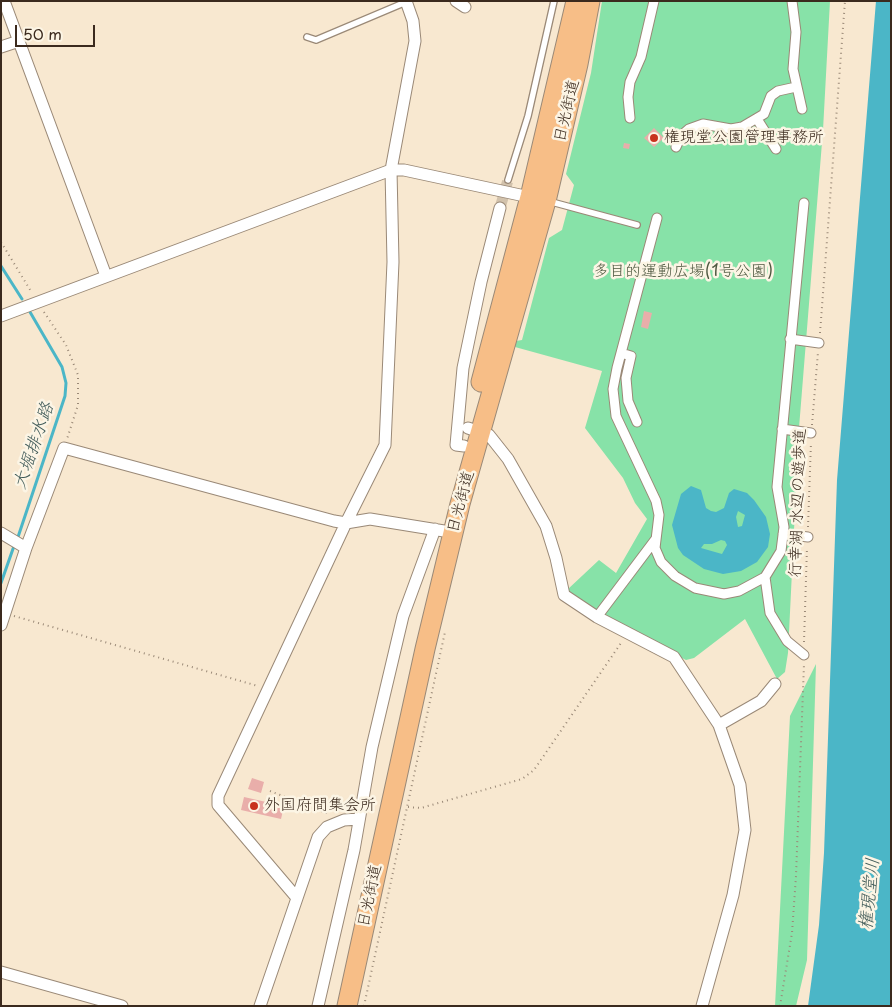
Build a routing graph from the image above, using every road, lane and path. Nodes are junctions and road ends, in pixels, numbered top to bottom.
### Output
1 (554, 1) edge
2 (576, 1) edge
3 (590, 1) edge
4 (654, 1) edge
5 (792, 1) edge
6 (845, 1) edge
7 (406, 2) edge
8 (4, 3) edge
9 (307, 37) dead end
10 (19, 41) junction
11 (1, 47) edge
12 (796, 87) junction
13 (802, 109) dead end
14 (630, 118) dead end
15 (757, 119) junction
16 (676, 147) dead end
17 (776, 148) dead end
18 (391, 170) junction
19 (508, 180) tunnel mouth
20 (538, 199) junction
21 (804, 203) dead end
22 (500, 208) tunnel mouth
23 (657, 218) dead end
24 (637, 226) dead end
25 (1, 242) edge
26 (106, 276) junction
27 (34, 302) junction
28 (1, 316) edge
29 (790, 340) junction
30 (819, 342) junction
31 (621, 353) junction
32 (637, 422) dead end
33 (782, 429) junction
34 (811, 433) junction
35 (471, 435) junction
36 (64, 448) junction
37 (346, 523) junction
38 (439, 530) junction
39 (1, 533) edge
40 (783, 534) junction
41 (808, 537) junction
42 (655, 540) junction
43 (26, 548) junction
44 (765, 577) junction
45 (5, 614) junction
46 (597, 618) junction
47 (1, 625) edge
48 (447, 625) dead end
49 (627, 634) junction
50 (804, 655) junction
51 (776, 684) dead end
52 (269, 689) junction
53 (719, 725) junction
54 (270, 791) dead end
55 (408, 807) junction
56 (344, 820) junction
57 (359, 820) junction
58 (297, 898) junction
59 (1, 972) edge
60 (122, 1006) edge
61 (260, 1006) edge
62 (318, 1006) edge
63 (334, 1006) edge
64 (347, 1006) edge
65 (364, 1006) edge
66 (702, 1006) edge
67 (780, 1006) edge

1 - 19 lane
2 - 20 highway, 日光街道
3 - 20 highway, 日光街道
4 - 14 street
5 - 12 street
6 - 30 path, 行幸湖 水辺の遊歩道
7 - 9 lane
7 - 18 street
8 - 10 street
10 - 11 street
10 - 26 street
12 - 13 street
12 - 15 street
15 - 16 street
15 - 17 street
18 - 20 street
18 - 26 street
18 - 37 street
20 - 24 lane
20 - 35 highway, 日光街道
21 - 29 street
22 - 35 street
23 - 31 street
25 - 27 path
26 - 27 street
27 - 28 street
27 - 36 path
29 - 30 street
29 - 33 street
30 - 34 path, 行幸湖 水辺の遊歩道
31 - 32 street
31 - 42 street
33 - 34 street
33 - 40 street
34 - 41 path, 行幸湖 水辺の遊歩道
35 - 38 highway, 日光街道
35 - 46 street
35 - 64 highway, 日光街道
36 - 37 street
36 - 43 street
37 - 38 street
37 - 52 street
38 - 57 street
38 - 63 highway, 日光街道
39 - 43 street
40 - 41 street
40 - 44 street
41 - 50 path, 行幸湖 水辺の遊歩道
42 - 44 street
42 - 46 street
43 - 45 street
44 - 50 street
45 - 47 street
45 - 52 path
46 - 49 street
48 - 55 path
49 - 53 street
49 - 55 path
50 - 67 path, 行幸湖 水辺の遊歩道
51 - 53 street
52 - 58 street
53 - 66 street
54 - 56 path
55 - 65 path
56 - 57 street
56 - 58 street
57 - 62 street
58 - 61 street
59 - 60 street

